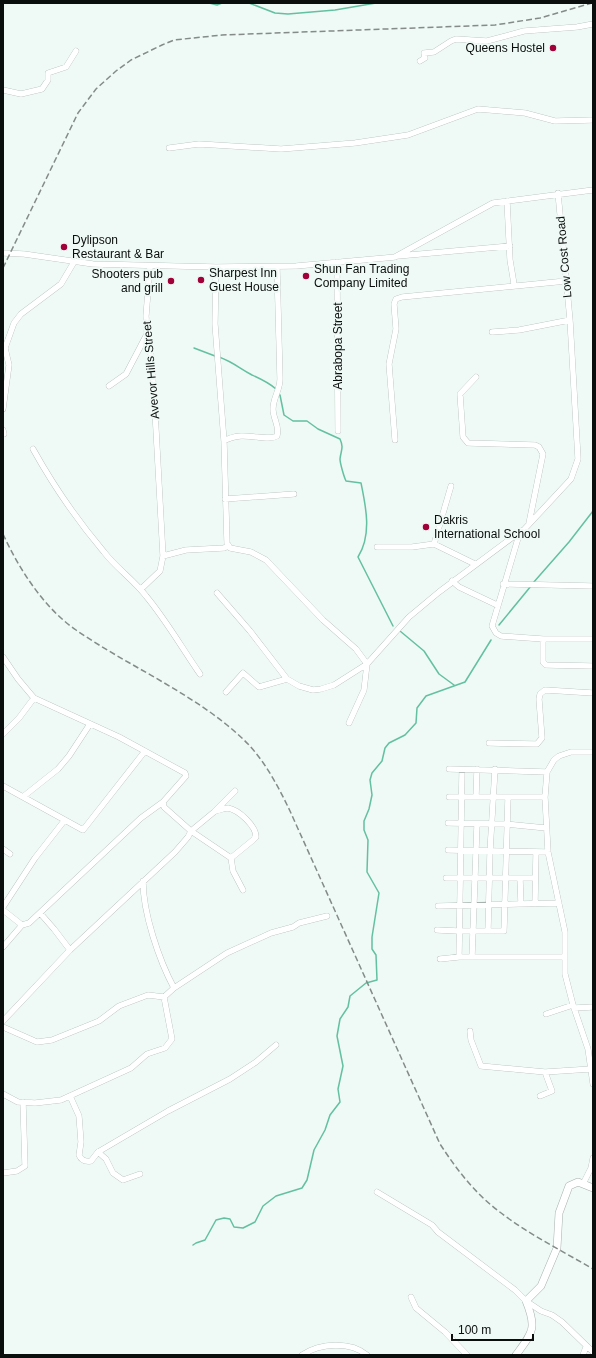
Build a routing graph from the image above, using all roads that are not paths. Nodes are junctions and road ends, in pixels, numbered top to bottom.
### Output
1 (593, 24) edge
2 (76, 52) dead end
3 (420, 61) dead end
4 (3, 90) edge
5 (593, 120) edge
6 (169, 148) dead end
7 (593, 190) edge
8 (558, 193) junction
9 (507, 201) junction
10 (510, 246) junction
11 (3, 253) edge
12 (395, 256) junction
13 (74, 262) junction
14 (337, 262) junction
15 (150, 266) junction
16 (216, 267) junction
17 (277, 267) junction
18 (566, 280) junction
19 (514, 284) junction
20 (570, 320) junction
21 (492, 332) dead end
22 (147, 333) junction
23 (476, 377) dead end
24 (109, 386) dead end
25 (3, 409) edge
26 (338, 431) dead end
27 (395, 440) dead end
28 (224, 441) junction
29 (33, 449) dead end
30 (452, 486) dead end
31 (294, 494) dead end
32 (225, 499) junction
33 (527, 526) junction
34 (434, 544) junction
35 (228, 546) junction
36 (377, 547) dead end
37 (163, 556) junction
38 (475, 564) junction
39 (452, 581) junction
40 (503, 584) junction
41 (593, 586) edge
42 (141, 589) junction
43 (217, 593) dead end
44 (497, 605) junction
45 (593, 639) edge
46 (543, 640) junction
47 (3, 657) edge
48 (368, 664) junction
49 (593, 666) edge
50 (200, 674) dead end
51 (287, 679) junction
52 (226, 692) dead end
53 (593, 693) edge
54 (34, 698) junction
55 (349, 722) dead end
56 (90, 724) junction
57 (3, 734) edge
58 (489, 743) dead end
59 (145, 751) junction
60 (593, 752) edge
61 (449, 769) dead end
62 (477, 769) junction
63 (495, 769) junction
64 (462, 770) junction
65 (547, 772) junction
66 (3, 786) edge
67 (235, 791) dead end
68 (24, 796) junction
69 (449, 797) dead end
70 (462, 797) junction
71 (476, 797) junction
72 (493, 797) junction
73 (545, 797) junction
74 (508, 798) junction
75 (163, 802) junction
76 (214, 812) junction
77 (64, 820) junction
78 (448, 823) dead end
79 (461, 824) junction
80 (477, 824) junction
81 (491, 824) junction
82 (506, 824) junction
83 (546, 828) junction
84 (191, 832) junction
85 (3, 849) edge
86 (448, 850) dead end
87 (460, 850) junction
88 (475, 851) junction
89 (490, 851) junction
90 (505, 852) junction
91 (536, 852) junction
92 (548, 852) junction
93 (10, 854) dead end
94 (231, 858) junction
95 (446, 878) dead end
96 (460, 878) junction
97 (474, 878) junction
98 (490, 878) junction
99 (520, 878) junction
100 (536, 878) junction
101 (505, 879) junction
102 (143, 881) junction
103 (243, 890) dead end
104 (559, 903) junction
105 (505, 904) junction
106 (520, 904) junction
107 (535, 904) junction
108 (474, 905) junction
109 (489, 905) junction
110 (438, 906) dead end
111 (459, 906) junction
112 (3, 907) edge
113 (3, 910) edge
114 (40, 913) junction
115 (327, 916) dead end
116 (22, 925) junction
117 (437, 930) dead end
118 (488, 931) junction
119 (458, 932) junction
120 (473, 932) junction
121 (3, 947) edge
122 (70, 950) junction
123 (458, 957) junction
124 (472, 957) junction
125 (565, 957) junction
126 (440, 959) dead end
127 (174, 988) junction
128 (164, 997) junction
129 (573, 1007) junction
130 (593, 1007) edge
131 (546, 1014) dead end
132 (3, 1021) edge
133 (3, 1027) edge
134 (470, 1031) dead end
135 (276, 1045) dead end
136 (591, 1069) junction
137 (545, 1072) junction
138 (593, 1084) edge
139 (3, 1094) edge
140 (70, 1096) junction
141 (540, 1096) dead end
142 (23, 1102) junction
143 (98, 1152) junction
144 (593, 1158) edge
145 (3, 1173) edge
146 (140, 1174) dead end
147 (583, 1184) junction
148 (593, 1188) edge
149 (377, 1192) dead end
150 (411, 1297) dead end
151 (526, 1301) junction
152 (586, 1347) junction
153 (593, 1352) edge
154 (302, 1355) edge
155 (367, 1355) edge
156 (467, 1355) edge
157 (516, 1355) edge
158 (584, 1355) edge

1 - 3 street
2 - 4 street
5 - 6 street
7 - 8 street
8 - 9 street
8 - 18 street, Low Cost Road
9 - 10 street
9 - 12 street
10 - 12 street
10 - 19 street
11 - 13 street
12 - 14 street
13 - 15 street
13 - 25 street
14 - 17 street
14 - 26 street, Abrabopa Street
15 - 16 street
15 - 22 street, Avevor Hills Street
16 - 17 street
16 - 28 street
17 - 28 street
18 - 19 street
18 - 20 street, Low Cost Road
19 - 27 street
20 - 21 street
20 - 33 street, Low Cost Road
22 - 24 street
22 - 37 street, Avevor Hills Street
23 - 33 street
28 - 32 street
29 - 42 street
30 - 34 street
31 - 32 street
32 - 35 street
33 - 38 street
33 - 40 street
34 - 36 street
34 - 38 street
35 - 37 street
35 - 48 street
37 - 42 street
38 - 39 street
39 - 44 street
39 - 48 street
40 - 41 street
40 - 44 street
42 - 50 street
43 - 51 street
44 - 46 street
45 - 46 street
46 - 49 street
47 - 54 street
48 - 51 street
48 - 55 street
51 - 52 street
53 - 58 street
54 - 56 street
54 - 57 street
56 - 59 street
56 - 68 street
59 - 75 street
59 - 77 street
60 - 65 street
61 - 64 street
62 - 63 street
62 - 64 street
62 - 71 street
63 - 65 street
63 - 72 street
64 - 70 street
65 - 73 street
66 - 68 street
67 - 76 street
68 - 77 street
69 - 70 street
70 - 71 street
70 - 79 street
71 - 72 street
72 - 74 street
72 - 81 street
73 - 74 street
73 - 83 street
74 - 82 street
75 - 84 street
75 - 114 street
76 - 84 street
76 - 94 street
77 - 112 street
78 - 79 street
79 - 80 street
79 - 87 street
80 - 81 street
80 - 88 street
81 - 82 street
81 - 89 street
82 - 83 street
82 - 90 street
83 - 92 street
84 - 94 street
84 - 102 street
85 - 93 street
86 - 87 street
87 - 88 street
87 - 96 street
88 - 89 street
88 - 97 street
89 - 90 street
89 - 98 street
90 - 91 street
90 - 101 street
91 - 92 street
91 - 100 street
92 - 104 street
94 - 103 street
95 - 96 street
96 - 97 street
96 - 111 street
97 - 98 street
97 - 108 street
98 - 101 street
98 - 109 street
99 - 100 street
99 - 101 street
99 - 106 street
100 - 107 street
101 - 105 street
102 - 122 street
102 - 127 street
104 - 107 street
104 - 125 street
105 - 106 street
105 - 109 street
105 - 118 street
106 - 107 street
108 - 109 street
108 - 111 street
108 - 120 street
109 - 118 street
110 - 111 street
111 - 119 street
113 - 116 street
114 - 116 street
114 - 122 street
115 - 127 street
116 - 121 street
117 - 119 street
118 - 120 street
119 - 120 street
119 - 123 street
120 - 124 street
122 - 132 street
123 - 124 street
123 - 126 street
124 - 125 street
125 - 129 street
127 - 128 street
128 - 133 street
128 - 140 street
129 - 130 street
129 - 131 street
129 - 136 street
134 - 137 street
135 - 143 street
136 - 137 street
136 - 138 street
137 - 141 street
139 - 142 street
140 - 142 street
140 - 143 street
142 - 145 street
143 - 146 street
144 - 147 street
147 - 148 street
147 - 151 street
149 - 151 street
150 - 156 street
151 - 152 street
151 - 157 street
152 - 153 street
152 - 158 street
154 - 155 street

